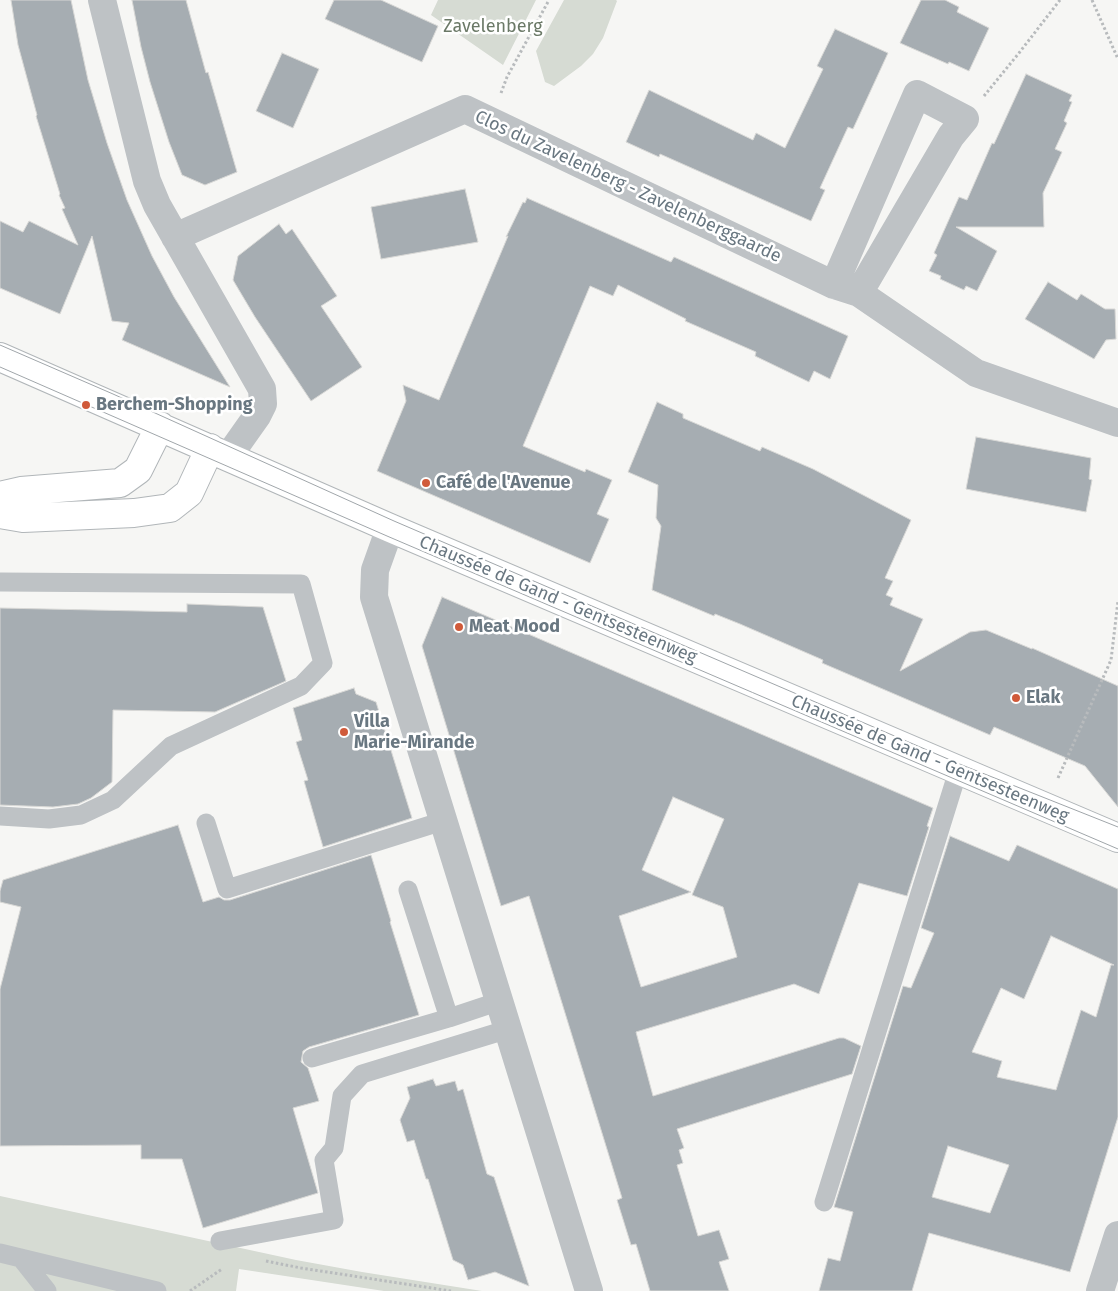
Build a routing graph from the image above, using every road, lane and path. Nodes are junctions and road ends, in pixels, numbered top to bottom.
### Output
1 (102, 0) edge
2 (549, 0) edge
3 (1060, 0) edge
4 (1092, 0) edge
5 (1118, 59) edge
6 (964, 119) junction
7 (490, 121) junction
8 (175, 237) junction
9 (847, 289) junction
10 (0, 356) edge
11 (1118, 423) edge
12 (160, 426) junction
13 (219, 453) junction
14 (0, 496) edge
15 (0, 514) edge
16 (390, 528) junction
17 (0, 582) edge
18 (1118, 601) edge
19 (958, 772) junction
20 (1044, 808) junction
21 (0, 816) edge
22 (443, 821) junction
23 (206, 823) dead end
24 (1118, 838) edge
25 (408, 890) dead end
26 (500, 1002) junction
27 (449, 1018) junction
28 (509, 1029) junction
29 (312, 1058) dead end
30 (824, 1202) dead end
31 (1118, 1235) edge
32 (220, 1241) dead end
33 (0, 1253) edge
34 (21, 1258) junction
35 (258, 1260) dead end
36 (226, 1266) dead end
37 (47, 1291) edge
38 (157, 1291) edge
39 (190, 1291) edge
40 (451, 1291) edge
41 (589, 1291) edge
42 (1100, 1291) edge

1 - 8 street
2 - 7 path
3 - 6 path
4 - 5 path
6 - 9 street
6 - 9 street
7 - 8 street, Clos du Zavelenberg - Zavelenberggaarde
7 - 9 street, Clos du Zavelenberg - Zavelenberggaarde
8 - 13 street
9 - 11 street, Clos du Zavelenberg - Zavelenberggaarde
10 - 12 main road, Chaussée de Gand - Gentsesteenweg
12 - 13 main road, Chaussée de Gand - Gentsesteenweg
12 - 14 main road
13 - 15 main road
13 - 16 main road, Chaussée de Gand - Gentsesteenweg
16 - 19 main road, Chaussée de Gand - Gentsesteenweg
16 - 22 street
17 - 21 lane
18 - 20 path
19 - 20 main road, Chaussée de Gand - Gentsesteenweg
19 - 30 lane
20 - 24 main road, Chaussée de Gand - Gentsesteenweg
22 - 23 lane
22 - 26 street
25 - 27 lane
26 - 27 lane
26 - 28 street
27 - 29 lane
28 - 32 lane
28 - 41 street
31 - 42 street
33 - 34 lane
34 - 37 lane
34 - 38 lane
35 - 40 path
36 - 39 path

